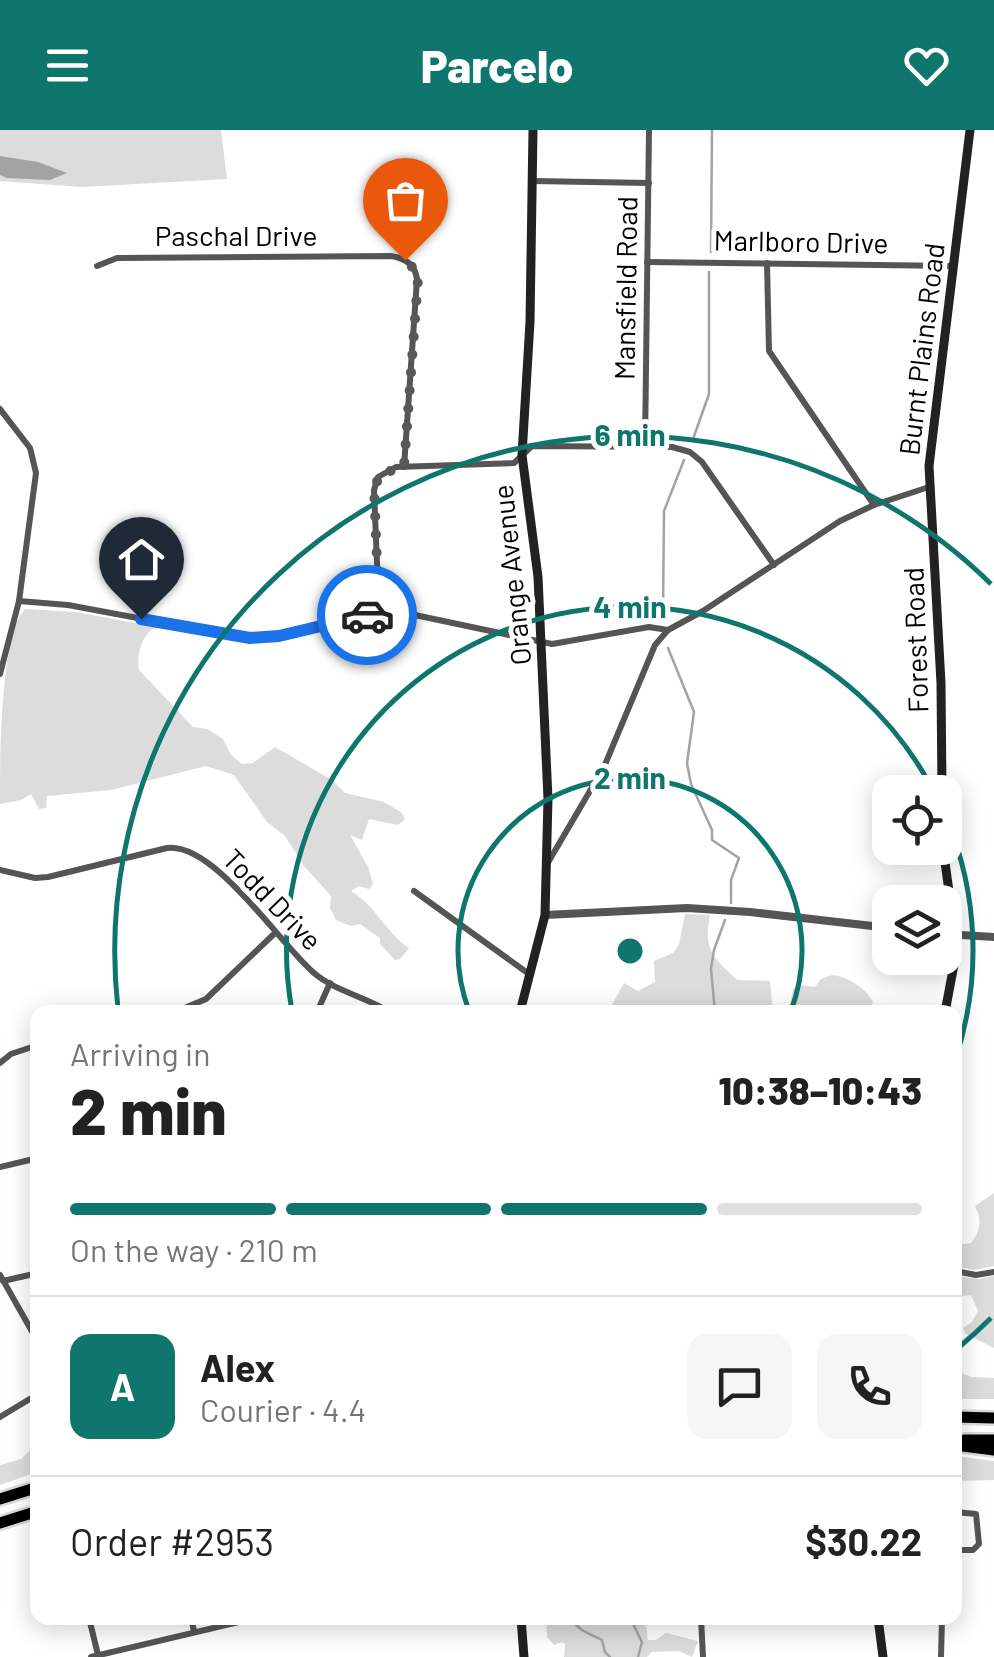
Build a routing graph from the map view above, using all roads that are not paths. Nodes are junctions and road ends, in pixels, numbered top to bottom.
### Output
1 (532, 130) edge
2 (649, 130) edge
3 (970, 130) edge
4 (532, 181) junction
5 (648, 182) junction
6 (648, 262) junction
7 (766, 263) junction
8 (97, 266) dead end
9 (954, 266) junction
10 (0, 409) edge
11 (645, 447) junction
12 (522, 455) junction
13 (404, 466) junction
14 (929, 487) junction
15 (874, 505) junction
16 (774, 565) junction
17 (19, 602) junction
18 (379, 612) junction
19 (668, 630) junction
20 (542, 642) junction
21 (0, 674) edge
22 (942, 775) edge
23 (546, 867) junction
24 (0, 870) edge
25 (414, 891) dead end
26 (545, 915) junction
27 (872, 926) edge
28 (275, 933) junction
29 (962, 936) edge
30 (994, 938) edge
31 (530, 974) junction
32 (951, 975) edge
33 (330, 983) junction
34 (192, 1005) edge
35 (320, 1005) edge
36 (376, 1005) edge
37 (522, 1005) edge
38 (945, 1005) edge
39 (30, 1048) edge
40 (0, 1063) edge
41 (30, 1160) edge
42 (0, 1167) edge
43 (994, 1272) edge
44 (30, 1273) edge
45 (962, 1273) edge
46 (2, 1278) edge
47 (30, 1328) edge
48 (30, 1399) edge
49 (0, 1416) edge
50 (994, 1416) edge
51 (962, 1417) edge
52 (994, 1440) edge
53 (962, 1442) edge
54 (962, 1444) edge
55 (994, 1450) edge
56 (30, 1489) edge
57 (0, 1499) edge
58 (962, 1512) edge
59 (30, 1514) edge
60 (0, 1523) edge
61 (962, 1550) edge
62 (90, 1625) edge
63 (193, 1625) edge
64 (223, 1625) edge
65 (522, 1625) edge
66 (701, 1625) edge
67 (879, 1625) edge
68 (942, 1625) edge
69 (194, 1631) junction
70 (94, 1656) edge
71 (524, 1657) edge
72 (703, 1657) edge
73 (883, 1657) edge
74 (941, 1657) edge

1 - 4 main road, Orange Avenue
2 - 5 street, Mansfield Road
3 - 9 main road, Burnt Plains Road
4 - 5 street
4 - 12 main road, Orange Avenue
5 - 6 street, Mansfield Road
6 - 7 street, Marlboro Drive
6 - 11 street, Mansfield Road
7 - 9 street, Marlboro Drive
7 - 15 street
8 - 13 street, Paschal Drive
9 - 14 main road, Burnt Plains Road
10 - 17 street
11 - 12 street
11 - 16 street
12 - 13 street
12 - 20 main road, Orange Avenue
13 - 18 street
14 - 15 street, Burnt Plains Road
14 - 22 main road, Forest Road
15 - 16 street, Burnt Plains Road
16 - 19 street, Burnt Plains Road
17 - 18 street
17 - 21 street
18 - 20 street
19 - 20 street
19 - 23 street, Burnt Plains Road
20 - 23 main road, Orange Avenue
23 - 26 main road, Orange Avenue
24 - 28 street, Todd Drive
25 - 31 street
26 - 27 street
26 - 31 main road, Orange Avenue
28 - 33 street, Todd Drive
28 - 34 street
29 - 30 street
31 - 37 main road, Orange Avenue
32 - 38 main road
33 - 35 street
33 - 36 street, Todd Drive
39 - 40 street
41 - 42 street
43 - 45 street
44 - 46 street
46 - 47 street
48 - 49 street
50 - 51 highway
52 - 53 highway
54 - 55 highway
56 - 57 highway
58 - 61 street
59 - 60 highway
62 - 70 street
63 - 69 street
64 - 69 street
65 - 71 main road
66 - 72 street
67 - 73 main road
68 - 74 street
69 - 70 street

